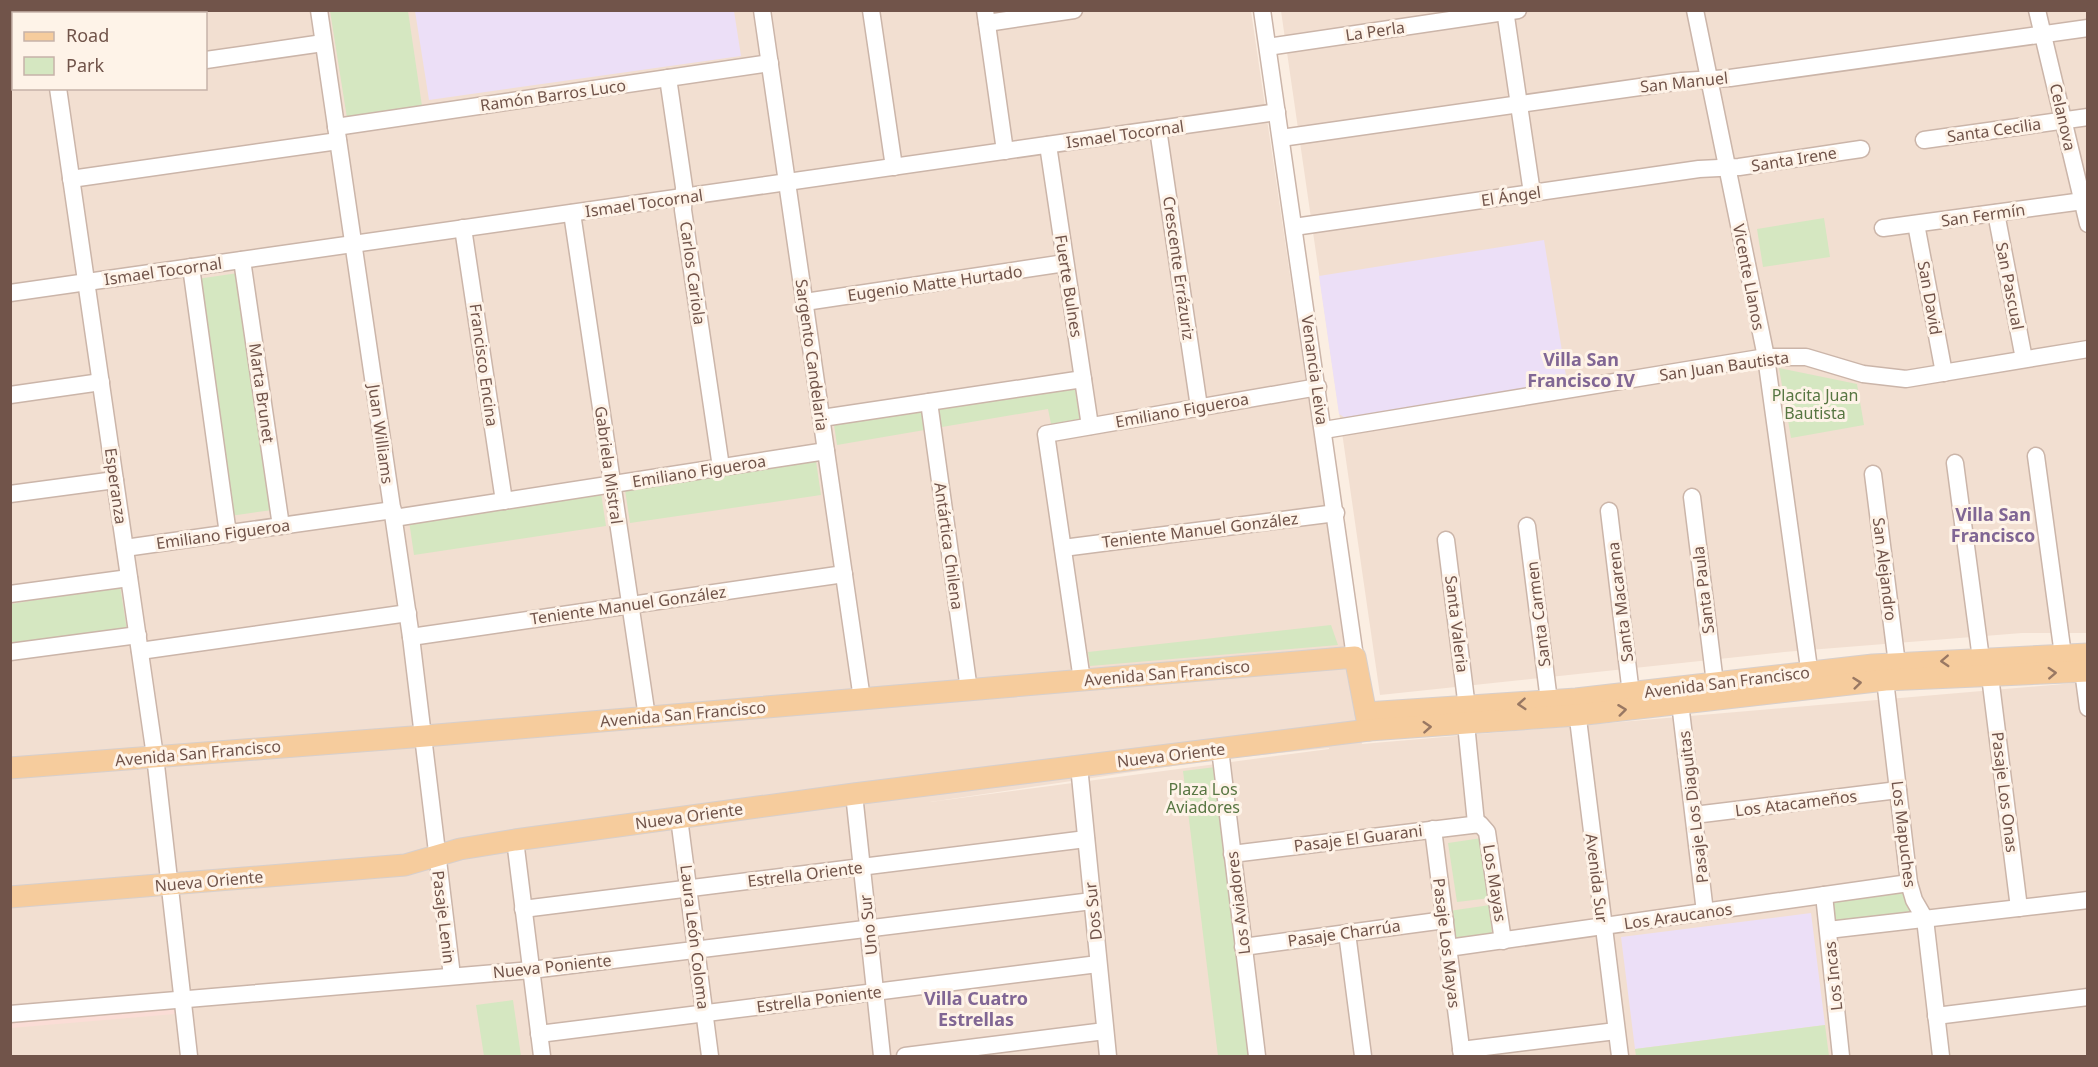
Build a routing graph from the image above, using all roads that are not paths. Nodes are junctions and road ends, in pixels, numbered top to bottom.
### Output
1 (319, 10) edge
2 (762, 10) edge
3 (871, 10) edge
4 (1074, 10) edge
5 (1262, 10) edge
6 (1695, 10) edge
7 (2037, 10) edge
8 (1509, 11) edge
9 (986, 17) edge
10 (2088, 28) edge
11 (2043, 34) junction
12 (323, 43) junction
13 (1268, 47) junction
14 (207, 60) edge
15 (770, 63) junction
16 (668, 78) junction
17 (1708, 78) junction
18 (58, 90) edge
19 (1519, 104) junction
20 (1277, 112) junction
21 (2088, 117) edge
22 (2064, 120) junction
23 (1158, 129) junction
24 (337, 134) junction
25 (1281, 138) junction
26 (1924, 140) dead end
27 (1048, 145) junction
28 (1861, 149) dead end
29 (1005, 151) junction
30 (1727, 166) junction
31 (894, 167) junction
32 (71, 180) junction
33 (787, 183) junction
34 (1532, 193) junction
35 (684, 197) junction
36 (2083, 201) junction
37 (572, 213) junction
38 (1996, 213) junction
39 (1917, 224) junction
40 (2088, 224) edge
41 (1294, 227) junction
42 (463, 228) junction
43 (1883, 228) dead end
44 (353, 244) junction
45 (242, 260) junction
46 (1065, 263) junction
47 (191, 267) junction
48 (86, 282) junction
49 (10, 293) edge
50 (805, 302) junction
51 (2088, 349) edge
52 (1766, 357) junction
53 (2024, 360) junction
54 (1944, 373) junction
55 (1083, 379) junction
56 (100, 382) junction
57 (1318, 387) junction
58 (10, 395) edge
59 (929, 402) junction
60 (1199, 407) junction
61 (822, 418) junction
62 (1090, 426) junction
63 (1324, 430) junction
64 (826, 451) junction
65 (2036, 456) dead end
66 (1955, 463) dead end
67 (721, 467) junction
68 (1873, 474) dead end
69 (115, 480) junction
70 (612, 484) junction
71 (10, 494) edge
72 (1692, 497) dead end
73 (504, 501) junction
74 (1609, 511) dead end
75 (1336, 513) junction
76 (393, 514) junction
77 (281, 526) junction
78 (1527, 526) dead end
79 (228, 534) junction
80 (1446, 540) dead end
81 (125, 548) junction
82 (1063, 548) junction
83 (844, 574) junction
84 (129, 578) junction
85 (10, 594) edge
86 (630, 605) junction
87 (408, 613) junction
88 (411, 637) junction
89 (139, 643) junction
90 (10, 652) edge
91 (2063, 655) junction
92 (1355, 657) junction
93 (2086, 665) edge
94 (1986, 667) junction
95 (1891, 672) junction
96 (1082, 680) junction
97 (1810, 680) junction
98 (1715, 683) junction
99 (969, 690) junction
100 (1631, 694) junction
101 (862, 699) junction
102 (1549, 701) junction
103 (1680, 703) junction
104 (1576, 707) junction
105 (2088, 708) edge
106 (1466, 716) junction
107 (647, 717) junction
108 (1368, 722) junction
109 (424, 736) junction
110 (1220, 748) junction
111 (155, 756) junction
112 (1079, 766) junction
113 (10, 768) edge
114 (1898, 790) junction
115 (854, 794) junction
116 (1694, 815) junction
117 (679, 818) junction
118 (1480, 824) junction
119 (1433, 829) junction
120 (1086, 839) junction
121 (515, 840) junction
122 (1232, 854) junction
123 (437, 857) junction
124 (862, 867) junction
125 (169, 884) junction
126 (1909, 884) junction
127 (688, 888) junction
128 (1824, 895) junction
129 (10, 897) edge
130 (2088, 900) edge
131 (1092, 901) junction
132 (2019, 908) junction
133 (523, 909) junction
134 (1705, 912) junction
135 (1925, 919) junction
136 (1444, 920) junction
137 (1603, 926) junction
138 (868, 928) junction
139 (1828, 930) junction
140 (1347, 933) junction
141 (1503, 941) junction
142 (1244, 946) junction
143 (1448, 948) junction
144 (696, 950) junction
145 (1098, 964) junction
146 (531, 970) junction
147 (452, 976) junction
148 (875, 992) junction
149 (2088, 997) edge
150 (182, 1000) junction
151 (704, 1013) junction
152 (10, 1014) edge
153 (1936, 1016) junction
154 (1105, 1031) junction
155 (1616, 1031) junction
156 (539, 1034) junction
157 (1461, 1053) edge
158 (189, 1056) edge
159 (542, 1056) edge
160 (710, 1056) edge
161 (882, 1056) edge
162 (905, 1056) edge
163 (1108, 1056) edge
164 (1257, 1056) edge
165 (1363, 1056) edge
166 (1620, 1056) edge
167 (1841, 1056) edge
168 (1941, 1056) edge

1 - 12 street, Juan Williams
2 - 15 street, Sargento Candelaria
3 - 31 street
4 - 9 street
5 - 13 street, Venancia Leiva
6 - 17 street, Vicente Llanos
7 - 11 street, Celanova
8 - 13 street, La Perla
8 - 19 street
9 - 29 street
10 - 11 street, San Manuel
11 - 17 street, San Manuel
11 - 22 street, Celanova
12 - 14 street
12 - 24 street, Juan Williams
13 - 20 street, Venancia Leiva
15 - 16 street, Ramón Barros Luco
15 - 33 street, Sargento Candelaria
16 - 24 street, Ramón Barros Luco
16 - 35 street, Carlos Cariola
17 - 19 street, San Manuel
17 - 30 street, Vicente Llanos
18 - 32 street, Esperanza
19 - 25 street, San Manuel
19 - 34 street
20 - 23 street, Ismael Tocornal
20 - 25 street, Venancia Leiva
21 - 22 street, Santa Cecilia
22 - 26 street, Santa Cecilia
22 - 36 street, Celanova
23 - 27 street, Ismael Tocornal
23 - 60 street, Crescente Errázuriz
24 - 32 street, Ramón Barros Luco
24 - 44 street, Juan Williams
25 - 41 street, Venancia Leiva
27 - 29 street, Ismael Tocornal
27 - 46 street, Fuerte Bulnes
28 - 30 street, Santa Irene
29 - 31 street, Ismael Tocornal
30 - 34 street, El Ángel
30 - 52 street, Vicente Llanos
31 - 33 street, Ismael Tocornal
32 - 48 street, Esperanza
33 - 35 street, Ismael Tocornal
33 - 50 street, Sargento Candelaria
34 - 41 street, El Ángel
35 - 37 street, Ismael Tocornal
35 - 67 street, Carlos Cariola
36 - 38 street, San Fermín
36 - 40 street, Celanova
37 - 42 street, Ismael Tocornal
37 - 70 street, Gabriela Mistral
38 - 39 street, San Fermín
38 - 53 street, San Pascual
39 - 43 street, San Fermín
39 - 54 street, San David
41 - 57 street, Venancia Leiva
42 - 44 street, Ismael Tocornal
42 - 73 street, Francisco Encina
44 - 45 street, Ismael Tocornal
44 - 76 street, Juan Williams
45 - 47 street, Ismael Tocornal
45 - 77 street, Marta Brunet
46 - 50 street, Eugenio Matte Hurtado
46 - 55 street, Fuerte Bulnes
47 - 48 street, Ismael Tocornal
47 - 79 street
48 - 49 street, Ismael Tocornal
48 - 56 street, Esperanza
50 - 61 street, Sargento Candelaria
51 - 53 street, San Juan Bautista
52 - 54 street, San Juan Bautista
52 - 63 street, San Juan Bautista
52 - 97 street, Vicente Llanos
53 - 54 street, San Juan Bautista
55 - 59 street
55 - 62 street, Fuerte Bulnes
56 - 58 street
56 - 69 street, Esperanza
57 - 60 street, Emiliano Figueroa
57 - 63 street, Venancia Leiva
59 - 61 street
59 - 99 street, Antártica Chilena
60 - 62 street, Emiliano Figueroa
61 - 64 street, Sargento Candelaria
62 - 82 street, Emiliano Figueroa
63 - 75 street, Venancia Leiva
64 - 67 street, Emiliano Figueroa
64 - 83 street, Sargento Candelaria
65 - 91 street
66 - 94 street, Pasaje Los Onas
67 - 70 street, Emiliano Figueroa
68 - 95 street, San Alejandro
69 - 71 street
69 - 81 street, Esperanza
70 - 73 street, Emiliano Figueroa
70 - 86 street, Gabriela Mistral
72 - 98 street, Santa Paula
73 - 76 street, Emiliano Figueroa
74 - 100 street, Santa Macarena
75 - 82 street, Teniente Manuel González
75 - 92 street, Venancia Leiva
76 - 77 street, Emiliano Figueroa
76 - 87 street, Juan Williams
77 - 79 street, Emiliano Figueroa
78 - 102 street, Santa Carmen
79 - 81 street, Emiliano Figueroa
80 - 106 street, Santa Valeria
81 - 84 street, Esperanza
82 - 96 street
83 - 86 street, Teniente Manuel González
83 - 101 street, Sargento Candelaria
84 - 85 street
84 - 89 street, Esperanza
86 - 88 street, Teniente Manuel González
86 - 107 street, Gabriela Mistral
87 - 88 street, Juan Williams
87 - 89 street
88 - 109 street, Juan Williams
89 - 90 street
89 - 111 street, Esperanza
91 - 93 main road, Avenida San Francisco
91 - 94 main road, Avenida San Francisco
92 - 96 main road, Avenida San Francisco
92 - 108 main road, Venancia Leiva
94 -> 93 main road, Avenida San Francisco
93 - 105 street
94 - 95 main road, Avenida San Francisco
94 - 132 street, Pasaje Los Onas
95 - 97 main road, Avenida San Francisco
95 - 114 street, Los Mapuches
96 - 99 main road, Avenida San Francisco
97 - 98 main road, Avenida San Francisco
97 - 103 main road, Avenida San Francisco
98 - 100 main road, Avenida San Francisco
99 - 101 main road, Avenida San Francisco
100 - 104 main road, Avenida San Francisco
101 - 107 main road, Avenida San Francisco
102 - 104 main road, Avenida San Francisco
102 -> 106 main road, Avenida San Francisco
104 -> 103 main road, Avenida San Francisco
103 - 116 street, Pasaje Los Diaguitas
104 - 106 main road, Avenida San Francisco
104 - 137 street, Avenida Sur
106 - 108 main road, Avenida San Francisco
106 - 118 street, Los Mayas
107 - 109 main road, Avenida San Francisco
108 - 110 main road, Nueva Oriente
109 - 111 main road, Avenida San Francisco
109 - 123 street, Juan Williams
110 - 112 main road, Nueva Oriente
110 - 122 street, Los Aviadores
111 - 113 main road, Avenida San Francisco
111 - 125 street, Esperanza
112 - 115 main road, Nueva Oriente
112 - 120 street, Dos Sur
114 - 116 street, Los Atacameños
114 - 126 street, Los Mapuches
115 - 117 main road, Nueva Oriente
115 - 124 street, Uno Sur
116 - 134 street, Pasaje Los Diaguitas
117 - 121 main road, Nueva Oriente
117 - 127 street, Laura León Coloma
118 - 119 street, Pasaje El Guarani
118 - 141 street, Los Mayas
119 - 122 street, Pasaje El Guarani
119 - 136 street, Pasaje Los Mayas
120 - 124 street, Estrella Oriente
120 - 131 street, Dos Sur
121 - 123 main road, Nueva Oriente
121 - 133 street
122 - 142 street, Los Aviadores
123 - 125 main road, Nueva Oriente
123 - 147 street, Pasaje Lenin
124 - 127 street, Estrella Oriente
124 - 138 street, Uno Sur
125 - 129 main road, Nueva Oriente
125 - 150 street, Esperanza
126 - 128 street, Los Araucanos
126 - 135 street, Los Mapuches
127 - 133 street, Estrella Oriente
127 - 144 street, Laura León Coloma
128 - 134 street, Los Araucanos
128 - 139 street, Los Incas
130 - 132 street
131 - 138 street, Nueva Poniente
131 - 145 street, Dos Sur
132 - 135 street
133 - 146 street
134 - 137 street, Los Araucanos
135 - 139 street
135 - 153 street, Los Mapuches
136 - 140 street, Pasaje Charrúa
136 - 143 street, Pasaje Los Mayas
137 - 141 street, Los Araucanos
137 - 155 street, Avenida Sur
138 - 144 street, Nueva Poniente
138 - 148 street, Uno Sur
139 - 167 street, Los Incas
140 - 142 street, Pasaje Charrúa
140 - 165 street
141 - 143 street, Los Araucanos
142 - 164 street, Los Aviadores
143 - 157 street, Pasaje Los Mayas
144 - 146 street, Nueva Poniente
144 - 151 street, Laura León Coloma
145 - 148 street, Estrella Poniente
145 - 154 street, Dos Sur
146 - 147 street, Nueva Poniente
146 - 156 street
147 - 150 street, Nueva Poniente
148 - 151 street, Estrella Poniente
148 - 161 street, Uno Sur
149 - 153 street
150 - 152 street, Nueva Poniente
150 - 158 street, Esperanza
151 - 156 street, Estrella Poniente
151 - 160 street, Laura León Coloma
153 - 168 street, Los Mapuches
154 - 162 street
154 - 163 street, Dos Sur
155 - 157 street
155 - 166 street, Avenida Sur
156 - 159 street

